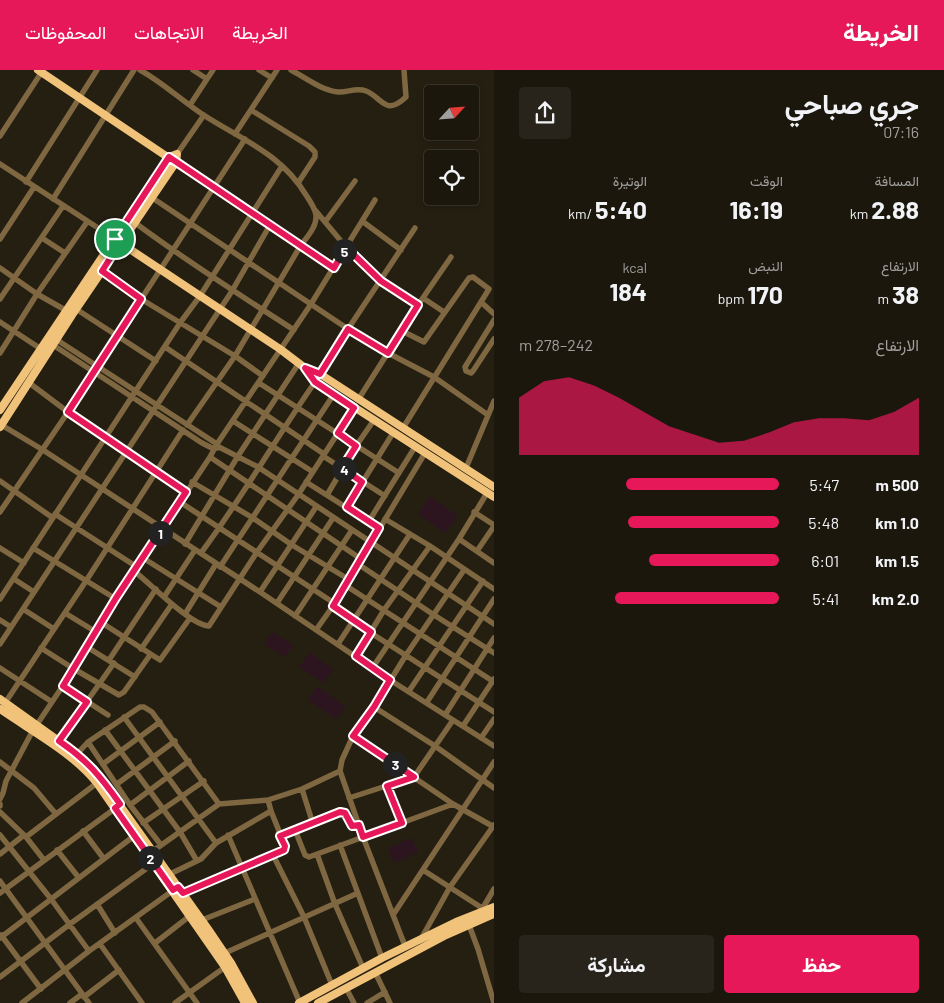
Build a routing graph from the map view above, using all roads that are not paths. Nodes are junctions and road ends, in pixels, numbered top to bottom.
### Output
1 (97, 70) edge
2 (134, 70) edge
3 (140, 70) edge
4 (193, 70) edge
5 (213, 70) edge
6 (259, 70) edge
7 (278, 70) edge
8 (292, 70) edge
9 (404, 70) edge
10 (41, 71) edge
11 (149, 72) edge
12 (272, 78) junction
13 (207, 79) junction
14 (80, 97) junction
15 (190, 105) junction
16 (251, 110) junction
17 (106, 115) junction
18 (204, 115) junction
19 (235, 134) junction
20 (0, 136) edge
21 (245, 139) junction
22 (174, 158) junction
23 (0, 164) edge
24 (282, 166) junction
25 (355, 181) dead end
26 (26, 182) junction
27 (298, 182) junction
28 (34, 187) junction
29 (213, 187) junction
30 (151, 197) junction
31 (53, 199) junction
32 (376, 200) dead end
33 (63, 206) junction
34 (314, 208) junction
35 (254, 213) junction
36 (362, 221) junction
37 (88, 222) junction
38 (134, 222) junction
39 (190, 222) junction
40 (325, 222) junction
41 (270, 225) junction
42 (415, 228) dead end
43 (42, 238) junction
44 (0, 239) edge
45 (118, 241) junction
46 (301, 245) junction
47 (346, 247) junction
48 (401, 250) junction
49 (172, 251) junction
50 (230, 251) junction
51 (65, 253) junction
52 (452, 257) dead end
53 (248, 262) junction
54 (0, 268) edge
55 (334, 268) junction
56 (161, 270) junction
57 (102, 271) junction
58 (213, 277) junction
59 (14, 278) junction
60 (381, 281) junction
61 (278, 282) junction
62 (492, 288) edge
63 (84, 290) junction
64 (232, 291) junction
65 (37, 294) junction
66 (200, 296) junction
67 (423, 298) junction
68 (0, 299) edge
69 (141, 299) junction
70 (481, 302) junction
71 (311, 304) junction
72 (418, 305) junction
73 (76, 309) junction
74 (220, 309) junction
75 (262, 310) junction
76 (67, 312) junction
77 (444, 312) junction
78 (494, 314) edge
79 (494, 320) edge
80 (0, 322) edge
81 (180, 323) junction
82 (348, 329) junction
83 (251, 330) junction
84 (294, 330) junction
85 (15, 331) junction
86 (402, 331) junction
87 (117, 336) junction
88 (201, 336) junction
89 (494, 339) edge
90 (52, 340) junction
91 (165, 347) junction
92 (41, 349) junction
93 (280, 349) junction
94 (0, 353) edge
95 (388, 353) junction
96 (235, 356) junction
97 (186, 360) junction
98 (156, 361) junction
99 (298, 363) junction
100 (305, 368) junction
101 (96, 369) junction
102 (320, 374) junction
103 (263, 376) junction
104 (434, 377) junction
105 (28, 382) junction
106 (218, 382) junction
107 (315, 382) junction
108 (259, 383) junction
109 (134, 394) junction
110 (334, 394) junction
111 (278, 397) junction
112 (358, 400) junction
113 (247, 401) junction
114 (494, 401) edge
115 (155, 407) junction
116 (298, 407) junction
117 (354, 408) junction
118 (0, 410) edge
119 (68, 412) junction
120 (266, 415) junction
121 (488, 415) junction
122 (317, 420) junction
123 (374, 420) junction
124 (233, 421) junction
125 (0, 425) edge
126 (185, 428) junction
127 (285, 428) junction
128 (403, 428) junction
129 (338, 433) junction
130 (393, 433) junction
131 (254, 434) junction
132 (106, 436) junction
133 (303, 440) junction
134 (356, 446) junction
135 (217, 447) junction
136 (272, 447) junction
137 (415, 447) junction
138 (42, 450) junction
139 (127, 451) junction
140 (425, 453) junction
141 (324, 455) junction
142 (238, 456) junction
143 (210, 458) junction
144 (291, 459) junction
145 (377, 460) junction
146 (258, 468) junction
147 (342, 468) junction
148 (466, 468) junction
149 (157, 471) junction
150 (230, 471) junction
151 (312, 472) junction
152 (399, 473) junction
153 (81, 474) junction
154 (0, 481) edge
155 (277, 481) junction
156 (192, 482) junction
157 (306, 482) junction
158 (362, 482) junction
159 (249, 483) junction
160 (494, 487) edge
161 (102, 489) junction
162 (14, 491) junction
163 (186, 492) junction
164 (298, 495) junction
165 (327, 495) junction
166 (491, 495) edge
167 (215, 496) junction
168 (268, 496) junction
169 (385, 496) junction
170 (180, 502) junction
171 (234, 507) junction
172 (316, 507) junction
173 (347, 507) junction
174 (132, 509) junction
175 (288, 509) junction
176 (0, 512) edge
177 (474, 512) junction
178 (54, 516) junction
179 (201, 516) junction
180 (253, 518) junction
181 (333, 518) junction
182 (385, 519) junction
183 (369, 521) junction
184 (307, 522) junction
185 (494, 526) edge
186 (76, 527) junction
187 (219, 528) junction
188 (379, 528) junction
189 (163, 530) junction
190 (352, 530) junction
191 (271, 532) junction
192 (323, 532) junction
193 (410, 534) junction
194 (458, 539) junction
195 (238, 542) junction
196 (370, 543) junction
197 (186, 544) junction
198 (292, 545) junction
199 (342, 546) junction
200 (430, 546) junction
201 (0, 548) edge
202 (33, 548) junction
203 (106, 548) junction
204 (477, 551) junction
205 (198, 552) junction
206 (257, 552) junction
207 (308, 555) junction
208 (446, 557) junction
209 (143, 558) junction
210 (394, 558) junction
211 (54, 561) junction
212 (359, 561) junction
213 (24, 563) junction
214 (494, 563) edge
215 (218, 565) junction
216 (277, 566) junction
217 (328, 566) junction
218 (135, 569) junction
219 (464, 570) junction
220 (412, 571) junction
221 (294, 577) junction
222 (14, 579) junction
223 (177, 579) junction
224 (239, 579) junction
225 (380, 579) junction
226 (86, 581) junction
227 (482, 581) junction
228 (347, 582) junction
229 (429, 582) junction
230 (156, 589) junction
231 (494, 589) edge
232 (313, 590) junction
233 (398, 591) junction
234 (34, 592) junction
235 (260, 592) junction
236 (198, 593) junction
237 (448, 595) junction
238 (164, 597) junction
239 (116, 598) junction
240 (0, 599) edge
241 (368, 599) junction
242 (494, 599) edge
243 (415, 603) junction
244 (172, 604) junction
245 (277, 604) junction
246 (334, 604) junction
247 (466, 605) junction
248 (221, 607) junction
249 (23, 609) junction
250 (384, 610) junction
251 (65, 613) junction
252 (434, 615) junction
253 (187, 616) junction
254 (295, 616) junction
255 (484, 617) junction
256 (0, 620) edge
257 (353, 620) junction
258 (102, 623) junction
259 (402, 623) junction
260 (494, 624) edge
261 (11, 627) junction
262 (451, 627) junction
263 (54, 629) junction
264 (316, 630) junction
265 (96, 632) junction
266 (371, 632) junction
267 (420, 635) junction
268 (123, 638) junction
269 (470, 638) junction
270 (494, 638) edge
271 (0, 644) edge
272 (338, 644) junction
273 (389, 644) junction
274 (440, 646) junction
275 (87, 647) junction
276 (41, 648) junction
277 (141, 649) junction
278 (487, 649) junction
279 (494, 654) edge
280 (150, 655) junction
281 (406, 655) junction
282 (356, 656) junction
283 (457, 658) junction
284 (111, 662) junction
285 (373, 667) junction
286 (424, 667) junction
287 (0, 668) edge
288 (74, 669) junction
289 (473, 669) junction
290 (135, 677) junction
291 (442, 678) junction
292 (390, 680) junction
293 (20, 681) junction
294 (494, 681) edge
295 (100, 684) junction
296 (63, 686) junction
297 (460, 689) junction
298 (409, 691) junction
299 (52, 702) junction
300 (87, 702) junction
301 (427, 702) junction
302 (479, 702) junction
303 (2, 704) edge
304 (374, 707) junction
305 (494, 712) edge
306 (108, 715) dead end
307 (445, 715) junction
308 (124, 717) junction
309 (494, 719) edge
310 (453, 720) junction
311 (160, 722) junction
312 (463, 726) junction
313 (34, 728) junction
314 (105, 730) junction
315 (353, 736) junction
316 (140, 737) junction
317 (481, 738) junction
318 (59, 741) junction
319 (88, 742) junction
320 (175, 742) junction
321 (435, 746) junction
322 (494, 746) edge
323 (120, 751) junction
324 (77, 754) junction
325 (154, 757) junction
326 (189, 761) junction
327 (0, 762) edge
328 (494, 762) edge
329 (103, 764) junction
330 (11, 770) junction
331 (340, 770) junction
332 (135, 771) junction
333 (168, 776) junction
334 (414, 777) junction
335 (483, 780) junction
336 (6, 781) junction
337 (204, 781) junction
338 (97, 783) junction
339 (117, 784) junction
340 (0, 786) edge
341 (387, 786) junction
342 (494, 788) edge
343 (302, 789) junction
344 (149, 790) junction
345 (182, 796) junction
346 (349, 798) junction
347 (0, 799) edge
348 (268, 800) junction
349 (219, 804) junction
350 (453, 804) junction
351 (130, 805) junction
352 (118, 806) junction
353 (463, 809) junction
354 (164, 810) junction
355 (271, 811) junction
356 (0, 812) edge
357 (56, 814) junction
358 (198, 819) junction
359 (144, 823) junction
360 (402, 823) junction
361 (313, 824) junction
362 (359, 825) junction
363 (494, 826) edge
364 (295, 830) junction
365 (84, 831) junction
366 (180, 832) junction
367 (0, 835) edge
368 (228, 835) junction
369 (25, 836) junction
370 (134, 836) junction
371 (280, 836) junction
372 (363, 837) junction
373 (216, 843) junction
374 (161, 845) junction
375 (340, 845) junction
376 (10, 847) junction
377 (57, 850) junction
378 (153, 851) junction
379 (0, 854) edge
380 (317, 854) junction
381 (273, 855) junction
382 (104, 859) junction
383 (44, 860) junction
384 (197, 861) junction
385 (154, 863) junction
386 (242, 868) junction
387 (423, 870) junction
388 (30, 871) junction
389 (170, 874) junction
390 (78, 878) junction
391 (0, 881) edge
392 (450, 887) junction
393 (6, 889) junction
394 (494, 889) edge
395 (178, 890) junction
396 (0, 893) edge
397 (358, 893) junction
398 (51, 899) junction
399 (255, 899) junction
400 (97, 904) junction
401 (335, 904) junction
402 (494, 907) edge
403 (480, 911) junction
404 (494, 914) edge
405 (190, 915) junction
406 (393, 915) junction
407 (304, 917) junction
408 (26, 918) junction
409 (136, 918) junction
410 (202, 920) junction
411 (70, 924) junction
412 (469, 925) junction
413 (270, 932) junction
414 (115, 933) junction
415 (1, 936) edge
416 (421, 939) junction
417 (45, 943) junction
418 (155, 943) junction
419 (100, 944) junction
420 (405, 946) junction
421 (89, 951) junction
422 (225, 953) junction
423 (382, 958) junction
424 (21, 962) junction
425 (228, 965) junction
426 (363, 968) junction
427 (65, 970) junction
428 (119, 970) junction
429 (375, 972) junction
430 (0, 977) edge
431 (332, 985) junction
432 (346, 988) junction
433 (41, 989) junction
434 (190, 992) junction
435 (385, 992) junction
436 (83, 995) junction
437 (27, 1002) edge
438 (70, 1003) edge
439 (89, 1003) edge
440 (142, 1003) edge
441 (175, 1003) edge
442 (197, 1003) edge
443 (245, 1003) edge
444 (253, 1003) edge
445 (300, 1003) edge
446 (318, 1003) edge
447 (354, 1003) edge
448 (367, 1003) edge
449 (390, 1003) edge
450 (494, 1003) edge

1 - 14 street
2 - 17 street
3 - 11 street
4 - 13 street
5 - 13 street
6 - 12 street
7 - 12 street
8 - 9 street
10 - 14 street
10 - 20 street
11 - 15 street
12 - 16 street
13 - 15 street
14 - 17 street
14 - 26 street
15 - 18 street
16 - 19 street
16 - 27 street
17 - 22 street
17 - 31 street
18 - 19 street
18 - 22 street
19 - 21 street
21 - 24 street
21 - 29 street
22 - 29 street
22 - 30 street
22 - 45 street
23 - 26 street
24 - 27 street
24 - 35 street
25 - 40 street
26 - 28 street
27 - 34 street
28 - 31 street
28 - 44 street
29 - 35 street
29 - 39 street
30 - 38 street
30 - 39 street
31 - 33 street
32 - 36 street
33 - 37 street
33 - 43 street
34 - 40 street
34 - 46 street
35 - 41 street
35 - 50 street
36 - 47 street
36 - 48 street
37 - 45 street
37 - 51 street
38 - 45 street
38 - 49 street
39 - 49 street
39 - 50 street
40 - 47 street
41 - 46 street
41 - 53 street
42 - 48 street
43 - 51 street
43 - 59 street
45 - 56 street
45 - 57 street
45 - 63 street
46 - 55 street
46 - 61 street
47 - 55 street
47 - 60 street
48 - 60 street
49 - 56 street
49 - 58 street
50 - 53 street
50 - 58 street
51 - 65 street
52 - 67 street
53 - 61 street
53 - 64 street
54 - 59 street
55 - 71 street
56 - 66 street
56 - 69 street
57 - 63 street
57 - 69 street
58 - 64 street
58 - 66 street
59 - 65 street
59 - 68 street
60 - 72 street
60 - 82 street
61 - 71 street
61 - 75 street
62 - 70 street
62 - 77 street
63 - 73 street
63 - 76 street
64 - 74 street
64 - 75 street
65 - 76 street
65 - 85 street
66 - 74 street
66 - 81 street
67 - 72 street
67 - 77 street
69 - 81 street
69 - 87 street
70 - 78 street
70 - 104 street
71 - 82 street
71 - 84 street
72 - 86 street
73 - 87 street
73 - 90 street
74 - 83 street
74 - 88 street
75 - 83 street
75 - 84 street
76 - 90 street
77 - 86 street
79 - 89 street
80 - 85 street
81 - 88 street
81 - 91 street
82 - 95 street
82 - 102 street
83 - 93 street
83 - 96 street
84 - 93 street
85 - 92 street
85 - 94 street
86 - 95 street
87 - 98 street
87 - 101 street
88 - 96 street
88 - 97 street
90 - 92 street
90 - 101 street
90 - 105 street
91 - 97 street
91 - 98 street
92 - 118 street
93 - 99 street
93 - 103 street
95 - 104 street
95 - 112 street
96 - 103 street
96 - 106 street
97 - 106 street
97 - 115 street
98 - 109 street
99 - 100 street
99 - 111 street
100 - 102 street
100 - 107 street
101 - 109 street
101 - 119 street
102 - 112 street
103 - 108 street
104 - 121 street
104 - 128 street
105 - 119 street
105 - 125 street
106 - 113 street
106 - 126 street
107 - 110 street
107 - 116 street
108 - 111 street
108 - 113 street
109 - 115 street
109 - 132 street
110 - 117 street
110 - 122 street
111 - 116 street
111 - 120 street
112 - 128 street
113 - 120 street
113 - 124 street
114 - 121 street
115 - 126 street
115 - 139 street
116 - 122 street
116 - 127 street
117 - 123 street
117 - 129 street
119 - 132 street
119 - 138 street
120 - 127 street
120 - 131 street
121 - 148 street
122 - 129 street
122 - 133 street
123 - 130 street
123 - 134 street
124 - 131 street
124 - 135 street
125 - 138 street
126 - 135 street
126 - 149 street
127 - 133 street
127 - 136 street
128 - 148 street
129 - 134 street
129 - 141 street
130 - 137 street
130 - 145 street
131 - 136 street
131 - 142 street
132 - 139 street
132 - 153 street
133 - 141 street
133 - 144 street
134 - 145 street
134 - 147 street
135 - 142 street
135 - 143 street
136 - 144 street
136 - 146 street
137 - 140 street
137 - 152 street
138 - 153 street
138 - 162 street
139 - 149 street
139 - 161 street
140 - 166 street
140 - 182 street
141 - 147 street
141 - 151 street
142 - 146 street
142 - 150 street
143 - 150 street
143 - 156 street
144 - 151 street
144 - 155 street
145 - 152 street
145 - 158 street
146 - 155 street
146 - 159 street
147 - 158 street
147 - 165 street
148 - 160 street
149 - 163 street
149 - 174 street
150 - 159 street
150 - 167 street
151 - 157 street
152 - 169 street
153 - 161 street
153 - 178 street
154 - 162 street
155 - 164 street
155 - 168 street
156 - 163 street
156 - 167 street
157 - 164 street
157 - 165 street
158 - 169 street
158 - 173 street
159 - 168 street
159 - 171 street
161 - 174 street
161 - 186 street
162 - 176 street
162 - 178 street
163 - 170 street
164 - 172 street
164 - 175 street
165 - 173 street
166 - 177 street
167 - 171 street
167 - 179 street
168 - 175 street
168 - 180 street
169 - 183 street
170 - 179 street
170 - 189 street
171 - 180 street
171 - 187 street
172 - 181 street
172 - 184 street
173 - 183 street
174 - 189 street
174 - 203 street
175 - 184 street
175 - 191 street
177 - 185 street
177 - 194 street
178 - 186 street
178 - 202 street
179 - 187 street
179 - 197 street
180 - 191 street
180 - 195 street
181 - 190 street
181 - 192 street
182 - 188 street
182 - 193 street
183 - 188 street
184 - 192 street
184 - 198 street
185 - 204 street
186 - 203 street
186 - 211 street
187 - 195 street
187 - 205 street
188 - 196 street
189 - 197 street
189 - 209 street
190 - 196 street
190 - 199 street
191 - 198 street
191 - 206 street
192 - 199 street
192 - 207 street
193 - 200 street
193 - 210 street
194 - 204 street
194 - 208 street
195 - 206 street
195 - 215 street
196 - 210 street
196 - 212 street
197 - 205 street
198 - 207 street
198 - 216 street
199 - 212 street
199 - 217 street
200 - 208 street
200 - 220 street
201 - 213 street
202 - 211 street
202 - 213 street
203 - 218 street
203 - 226 street
204 - 214 street
205 - 215 street
205 - 223 street
206 - 216 street
206 - 224 street
207 - 217 street
207 - 221 street
208 - 219 street
208 - 229 street
209 - 218 street
209 - 223 street
210 - 220 street
210 - 225 street
211 - 226 street
211 - 234 street
212 - 225 street
212 - 228 street
213 - 222 street
215 - 224 street
215 - 236 street
216 - 221 street
216 - 235 street
217 - 228 street
217 - 232 street
218 - 230 street
218 - 239 street
219 - 227 street
219 - 237 street
220 - 229 street
220 - 233 street
221 - 232 street
221 - 245 street
222 - 234 street
222 - 240 street
223 - 236 street
223 - 238 street
224 - 235 street
224 - 248 street
225 - 233 street
225 - 241 street
226 - 239 street
226 - 251 street
227 - 231 street
227 - 247 street
228 - 241 street
228 - 246 street
229 - 237 street
229 - 243 street
230 - 238 street
230 - 268 street
232 - 246 street
232 - 254 street
233 - 243 street
233 - 250 street
234 - 249 street
235 - 245 street
236 - 248 street
236 - 253 street
237 - 247 street
237 - 252 street
238 - 244 street
239 - 258 street
241 - 250 street
241 - 257 street
242 - 255 street
243 - 252 street
243 - 259 street
244 - 253 street
244 - 277 street
245 - 254 street
246 - 257 street
246 - 264 street
247 - 255 street
247 - 262 street
248 - 253 street
249 - 261 street
249 - 263 street
250 - 259 street
250 - 266 street
251 - 263 street
251 - 265 street
252 - 262 street
252 - 267 street
253 - 280 street
254 - 264 street
255 - 260 street
255 - 269 street
256 - 261 street
257 - 266 street
257 - 272 street
258 - 265 street
258 - 268 street
259 - 267 street
259 - 273 street
261 - 271 street
262 - 269 street
262 - 274 street
263 - 276 street
264 - 272 street
265 - 275 street
266 - 273 street
266 - 282 street
267 - 274 street
267 - 281 street
268 - 277 street
268 - 284 street
269 - 278 street
269 - 283 street
270 - 278 street
272 - 282 street
273 - 281 street
273 - 285 street
274 - 283 street
274 - 286 street
275 - 284 street
275 - 288 street
276 - 288 street
276 - 293 street
277 - 280 street
278 - 279 street
278 - 289 street
280 - 290 street
281 - 286 street
281 - 292 street
282 - 285 street
283 - 289 street
283 - 291 street
284 - 290 street
284 - 295 street
285 - 292 street
286 - 291 street
286 - 298 street
287 - 293 street
288 - 295 street
288 - 296 street
289 - 294 street
289 - 297 street
290 - 295 street
291 - 297 street
291 - 301 street
292 - 298 street
292 - 304 street
293 - 299 street
293 - 303 street
294 - 302 street
295 - 300 street
296 - 299 street
296 - 300 street
297 - 302 street
297 - 307 street
298 - 301 street
299 - 313 street
300 - 306 street
300 - 318 street
301 - 307 street
302 - 305 street
302 - 312 street
303 - 313 street
304 - 315 street
304 - 321 street
307 - 310 street
308 - 311 street
308 - 314 street
308 - 316 street
309 - 317 street
310 - 312 street
310 - 321 street
311 - 316 street
311 - 320 street
312 - 317 street
313 - 318 street
313 - 330 street
313 - 338 street
314 - 319 street
314 - 323 street
315 - 331 street
315 - 334 street
316 - 323 street
316 - 325 street
317 - 322 street
318 - 324 street
319 - 324 street
319 - 329 street
320 - 325 street
320 - 326 street
321 - 334 street
321 - 335 street
323 - 329 street
323 - 332 street
324 - 352 street
325 - 332 street
325 - 333 street
326 - 333 street
326 - 337 street
327 - 330 street
328 - 335 street
329 - 339 street
330 - 336 street
330 - 357 street
331 - 343 street
331 - 346 street
332 - 339 street
332 - 344 street
333 - 344 street
333 - 345 street
334 - 341 street
334 - 350 street
335 - 342 street
335 - 353 street
336 - 340 street
336 - 347 street
337 - 345 street
337 - 349 street
338 - 352 street
338 - 357 street
339 - 351 street
341 - 346 street
341 - 360 street
343 - 348 street
343 - 361 street
344 - 351 street
344 - 354 street
345 - 354 street
345 - 358 street
346 - 362 street
348 - 349 street
348 - 355 street
349 - 358 street
350 - 353 street
350 - 360 street
351 - 359 street
352 - 365 street
352 - 370 street
352 - 378 street
353 - 363 street
353 - 387 street
354 - 359 street
354 - 366 street
355 - 368 street
355 - 371 street
356 - 369 street
357 - 369 street
358 - 366 street
358 - 373 street
359 - 374 street
360 - 372 street
361 - 362 street
361 - 364 street
362 - 372 street
363 - 392 street
364 - 371 street
364 - 380 street
365 - 377 street
365 - 382 street
366 - 374 street
366 - 384 street
367 - 376 street
368 - 373 street
368 - 386 street
369 - 376 street
369 - 383 street
370 - 382 street
370 - 385 street
371 - 381 street
372 - 375 street
372 - 406 street
373 - 384 street
374 - 378 street
375 - 380 street
375 - 397 street
376 - 379 street
376 - 388 street
377 - 383 street
377 - 390 street
378 - 389 street
380 - 401 street
381 - 386 street
381 - 407 street
382 - 390 street
383 - 388 street
384 - 389 street
385 - 395 street
385 - 400 street
386 - 395 street
386 - 399 street
387 - 392 street
387 - 406 street
388 - 393 street
388 - 398 street
389 - 395 street
390 - 398 street
391 - 393 street
392 - 403 street
392 - 416 street
393 - 396 street
393 - 408 street
394 - 403 street
395 - 405 street
395 - 409 street
395 - 410 street
397 - 401 street
397 - 423 street
398 - 408 street
398 - 411 street
399 - 410 street
399 - 413 street
400 - 411 street
400 - 414 street
401 - 407 street
401 - 426 street
402 - 403 street
403 - 416 street
404 - 412 street
405 - 418 street
405 - 425 street
406 - 420 street
407 - 413 street
407 - 431 street
408 - 415 street
408 - 417 street
409 - 414 street
409 - 418 street
410 - 422 street
411 - 417 street
411 - 421 street
412 - 429 street
412 - 450 street
413 - 422 street
413 - 445 street
414 - 419 street
415 - 424 street
416 - 420 street
417 - 424 street
417 - 427 street
418 - 434 street
419 - 421 street
419 - 428 street
420 - 423 street
421 - 427 street
422 - 425 street
423 - 426 street
424 - 430 street
424 - 433 street
425 - 434 street
425 - 443 street
425 - 444 street
426 - 431 street
427 - 433 street
427 - 436 street
428 - 436 street
428 - 440 street
429 - 432 street
429 - 435 street
431 - 445 street
432 - 446 street
432 - 447 street
433 - 437 street
434 - 441 street
434 - 442 street
435 - 448 street
435 - 449 street
436 - 438 street
436 - 439 street

